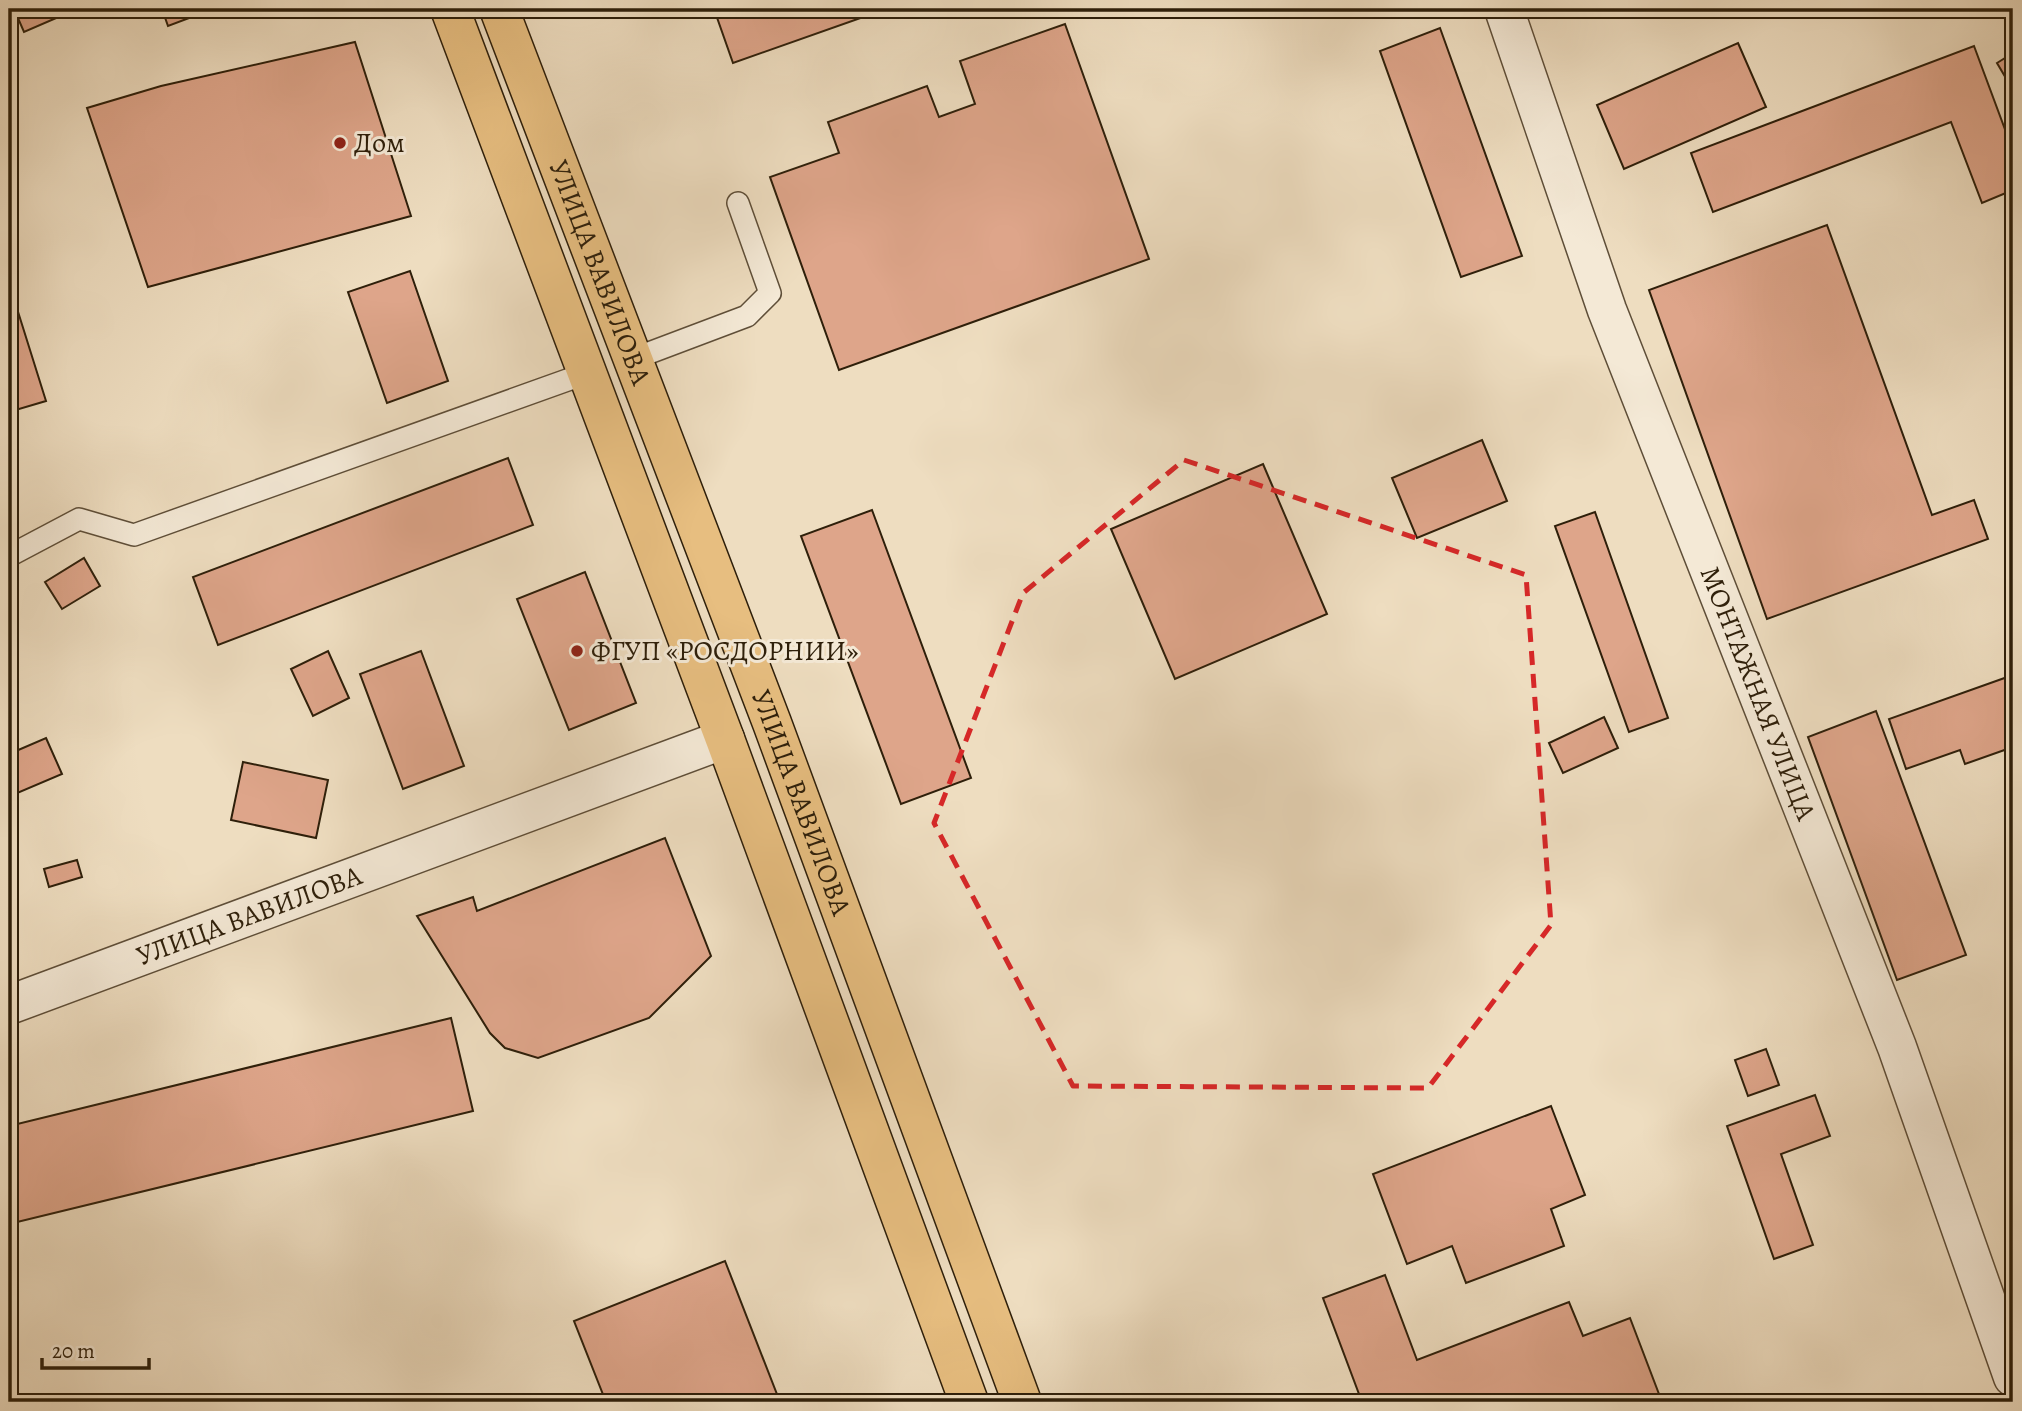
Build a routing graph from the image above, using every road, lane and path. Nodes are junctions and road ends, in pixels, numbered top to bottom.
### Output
1 (450, 9) edge
2 (499, 9) edge
3 (1504, 9) edge
4 (738, 202) dead end
5 (633, 359) junction
6 (587, 373) junction
7 (9, 556) edge
8 (725, 739) junction
9 (9, 1005) edge
10 (2013, 1377) edge
11 (969, 1402) edge
12 (1022, 1402) edge

1 - 6 main road, УЛИЦА ВАВИЛОВА
2 - 5 main road, УЛИЦА ВАВИЛОВА
3 - 10 street, МОНТАЖНАЯ УЛИЦА
4 - 5 lane
5 - 12 main road, УЛИЦА ВАВИЛОВА
6 - 7 lane
6 - 8 main road, УЛИЦА ВАВИЛОВА
8 - 9 street, УЛИЦА ВАВИЛОВА
8 - 11 main road, УЛИЦА ВАВИЛОВА

